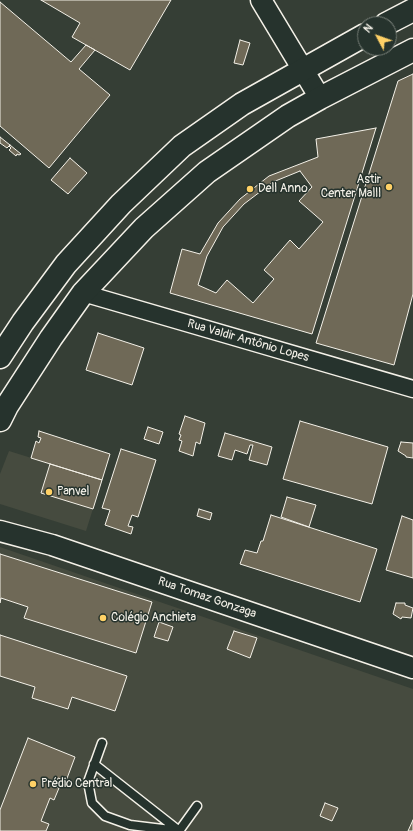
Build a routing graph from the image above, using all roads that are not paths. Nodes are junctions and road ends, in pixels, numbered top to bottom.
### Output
1 (261, 0) edge
2 (413, 10) edge
3 (397, 18) edge
4 (357, 39) edge
5 (413, 50) edge
6 (302, 69) junction
7 (320, 98) junction
8 (83, 293) junction
9 (0, 357) edge
10 (413, 388) edge
11 (0, 420) edge
12 (0, 531) edge
13 (413, 668) edge
14 (102, 743) dead end
15 (94, 764) junction
16 (197, 806) dead end
17 (179, 831) edge

1 - 6 street
2 - 3 main road
4 - 6 main road
5 - 7 main road
6 - 7 street
6 - 9 main road
7 - 8 main road
8 - 10 street, Rua Valdir Antônio Lopes
8 - 11 main road
12 - 13 street, Rua Tomaz Gonzaga
14 - 15 lane
15 - 17 lane
15 - 17 lane
16 - 17 lane

